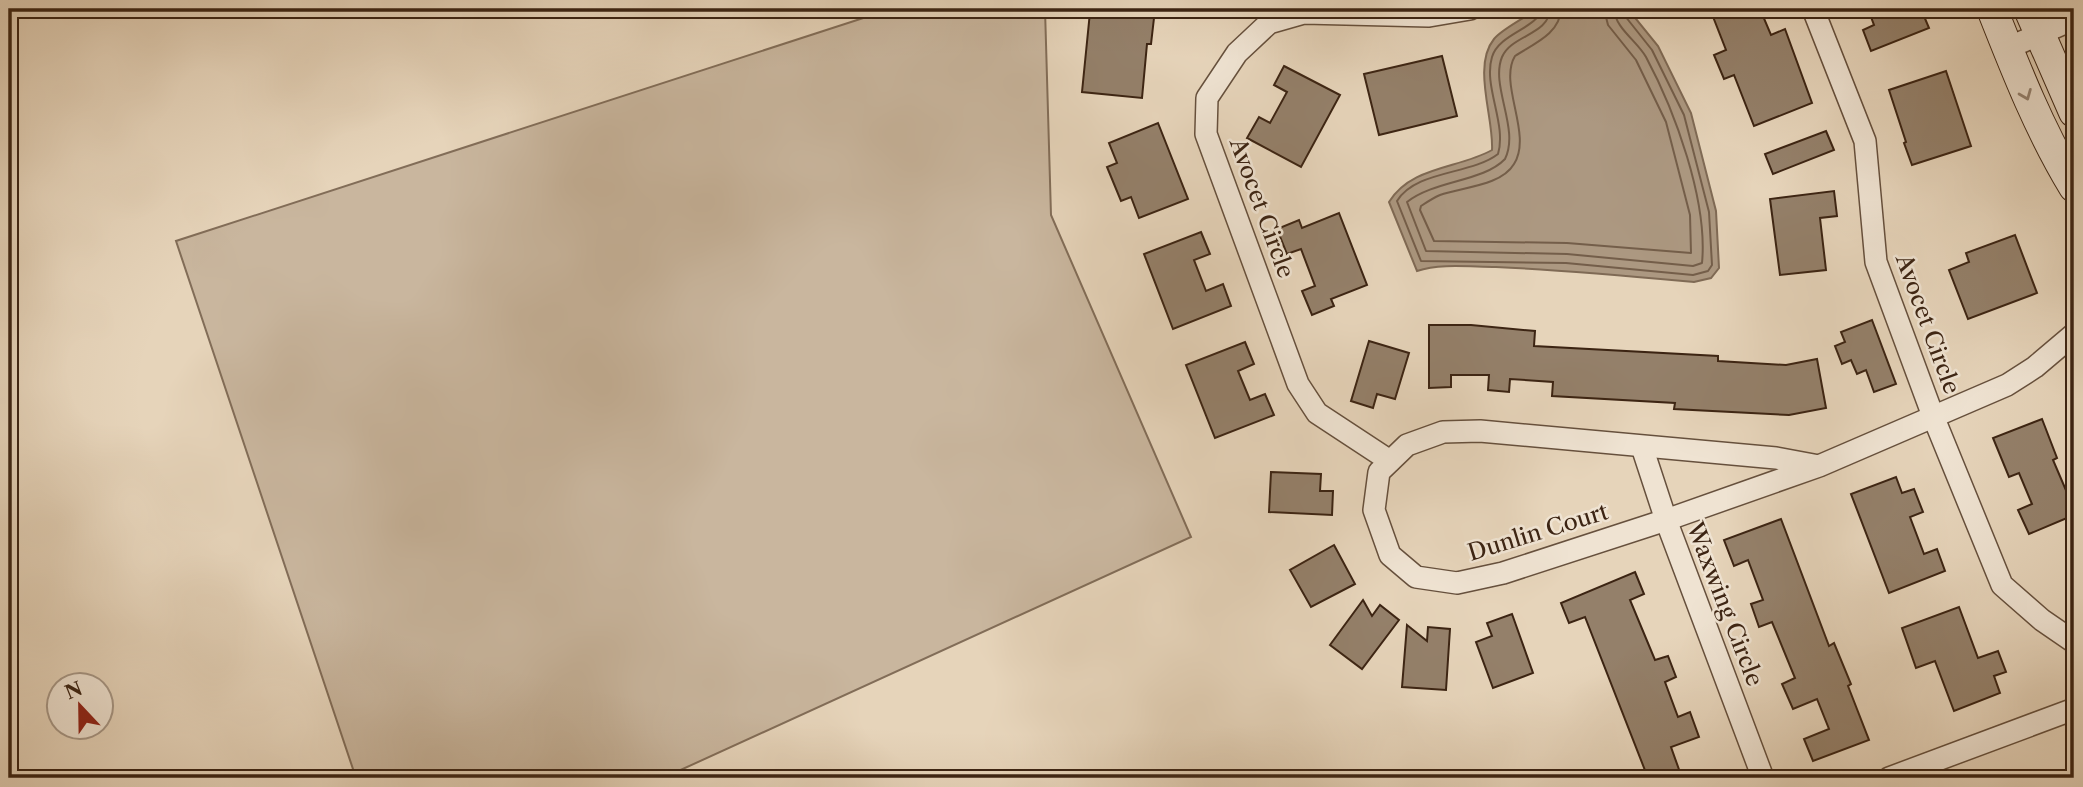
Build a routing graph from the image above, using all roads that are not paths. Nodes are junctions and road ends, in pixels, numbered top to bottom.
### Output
1 (1470, 9) edge
2 (1812, 9) edge
3 (1992, 9) edge
4 (2074, 19) edge
5 (2034, 21) edge
6 (2008, 48) junction
7 (2074, 112) edge
8 (2074, 187) edge
9 (2074, 334) edge
10 (1933, 416) junction
11 (1642, 447) junction
12 (1390, 461) junction
13 (1819, 466) junction
14 (1666, 520) junction
15 (2074, 642) edge
16 (2074, 709) edge
17 (1763, 778) edge
18 (1889, 778) edge

1 - 12 street, Avocet Circle
2 - 10 street, Avocet Circle
3 - 6 street
4 - 5 street
5 - 6 street
5 - 7 street
6 -> 8 street
9 - 10 street, Dunlin Court
10 - 13 street, Dunlin Court
10 - 15 street
11 - 12 street
11 - 13 street
11 - 14 street, Waxwing Circle
12 - 14 street, Dunlin Court
13 - 14 street, Dunlin Court
14 - 17 street, Waxwing Circle
16 - 18 street

